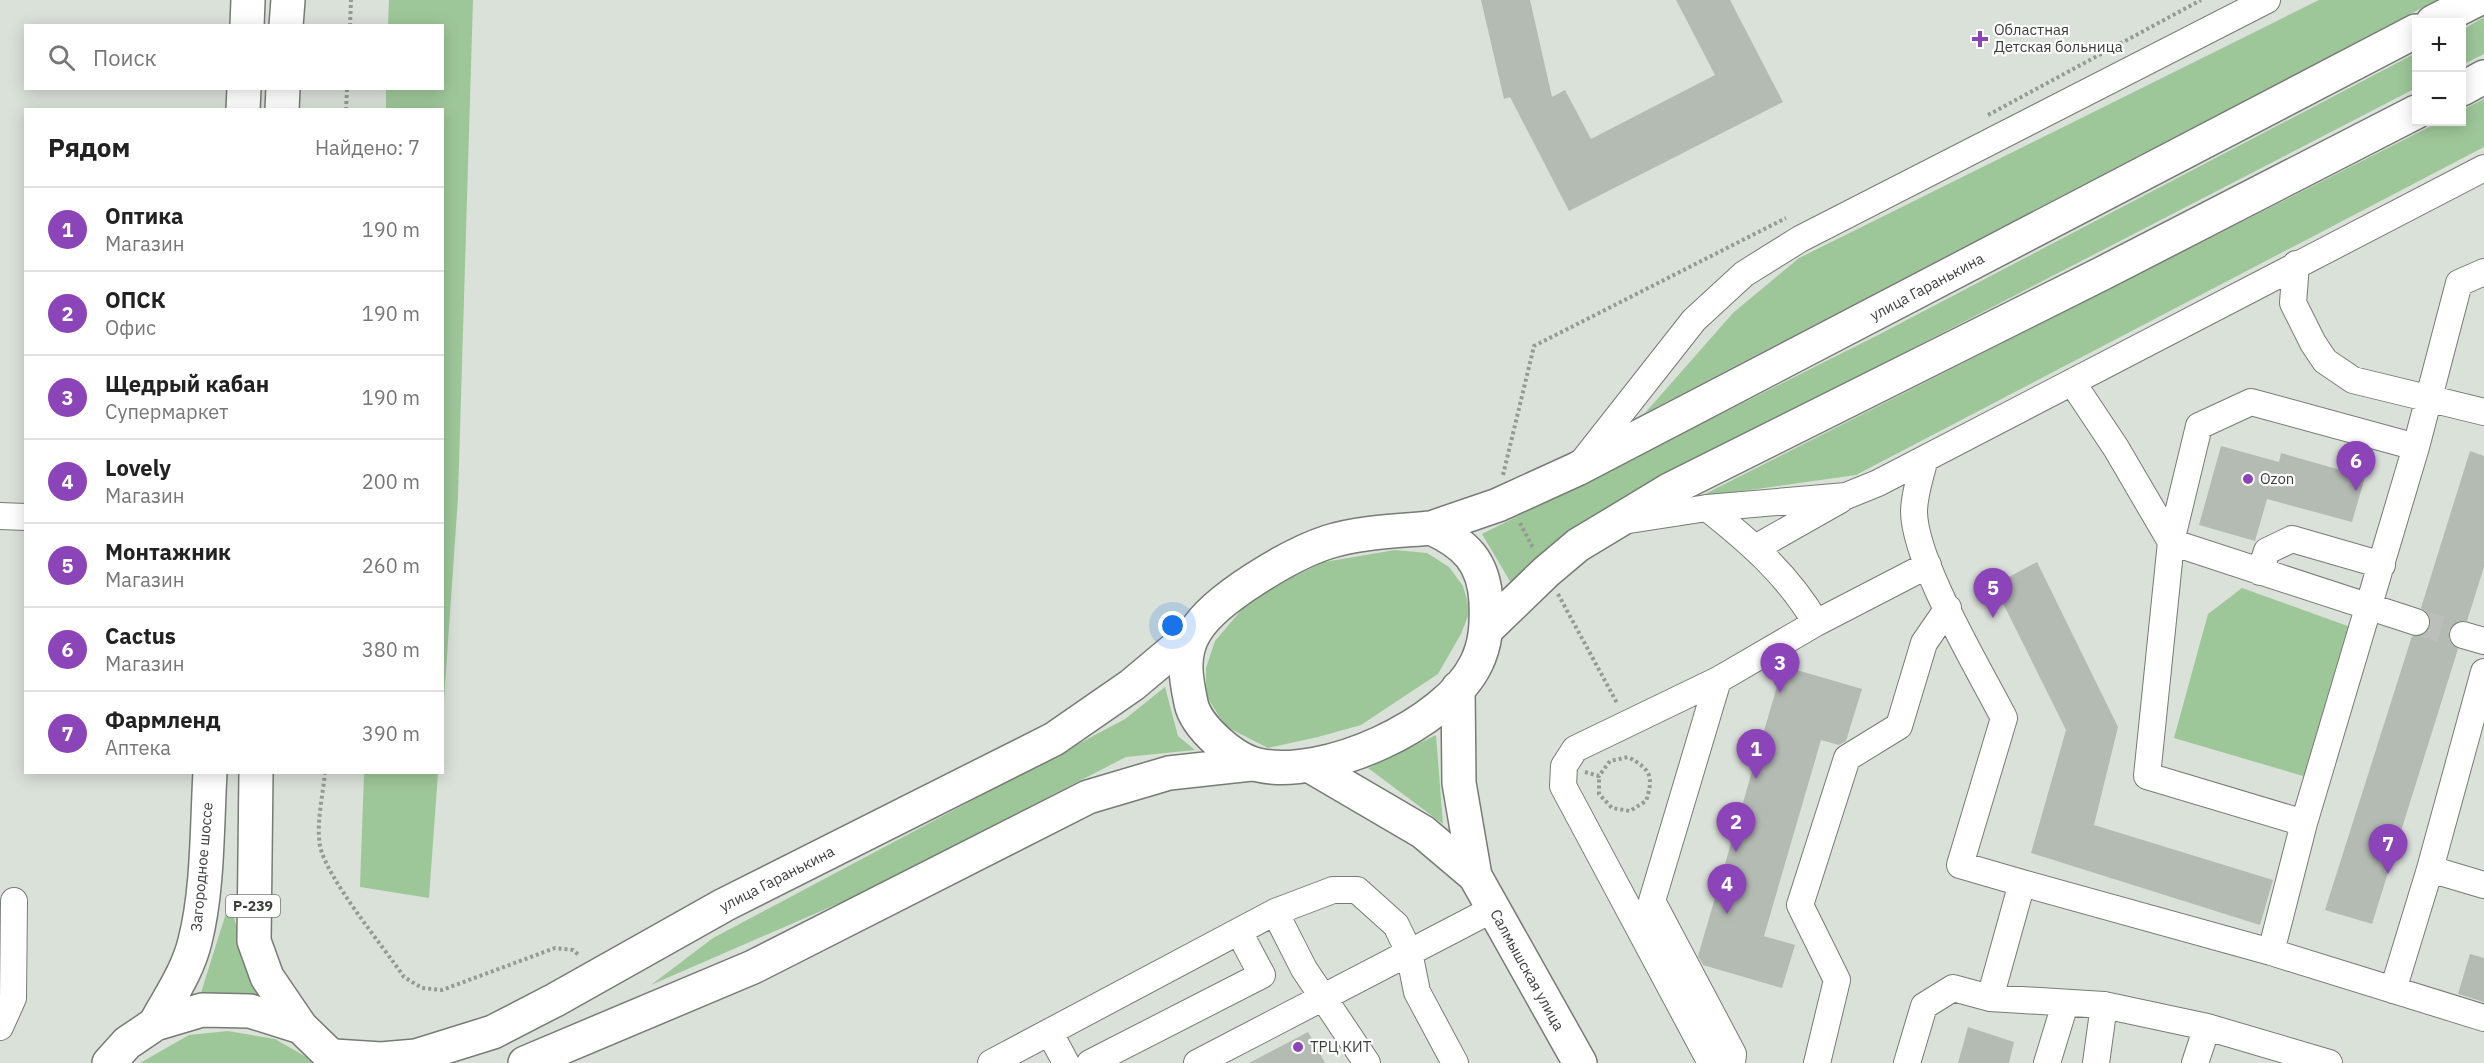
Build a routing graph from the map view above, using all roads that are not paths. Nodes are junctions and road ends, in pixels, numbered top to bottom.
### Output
1 (248, 0) edge
2 (288, 0) edge
3 (2267, 0) edge
4 (2476, 0) edge
5 (2441, 18) edge
6 (247, 24) edge
7 (286, 24) edge
8 (2412, 33) edge
9 (2484, 77) edge
10 (2466, 87) edge
11 (244, 90) edge
12 (283, 90) edge
13 (243, 108) edge
14 (282, 108) edge
15 (2412, 114) edge
16 (2484, 168) edge
17 (2295, 264) junction
18 (2484, 272) edge
19 (2253, 287) junction
20 (2293, 303) junction
21 (2072, 382) junction
22 (2429, 397) junction
23 (2484, 411) edge
24 (2416, 447) junction
25 (1923, 462) junction
26 (1577, 469) junction
27 (1878, 483) junction
28 (1846, 496) junction
29 (1707, 507) junction
30 (1914, 512) junction
31 (0, 516) edge
32 (24, 517) edge
33 (1611, 523) junction
34 (1431, 528) junction
35 (2171, 542) junction
36 (1757, 548) junction
37 (1928, 564) junction
38 (2382, 565) junction
39 (2260, 572) junction
40 (2369, 608) junction
41 (1948, 609) junction
42 (2416, 622) tunnel mouth
43 (1816, 623) junction
44 (1487, 629) junction
45 (1194, 633) junction
46 (2484, 672) edge
47 (1718, 680) junction
48 (1458, 688) junction
49 (1251, 764) junction
50 (1312, 767) junction
51 (210, 774) edge
52 (256, 774) edge
53 (2304, 823) junction
54 (2430, 869) junction
55 (1475, 876) junction
56 (2022, 883) junction
57 (2484, 885) edge
58 (14, 901) dead end
59 (1493, 909) junction
60 (1275, 912) junction
61 (1239, 932) junction
62 (1409, 952) junction
63 (2271, 952) junction
64 (2393, 990) junction
65 (1325, 998) junction
66 (1990, 998) junction
67 (2065, 1004) junction
68 (2104, 1005) junction
69 (2484, 1018) edge
70 (155, 1024) junction
71 (0, 1027) edge
72 (301, 1027) junction
73 (2207, 1027) junction
74 (1050, 1033) junction
75 (336, 1060) edge
76 (109, 1063) edge
77 (525, 1063) edge
78 (991, 1063) edge
79 (1066, 1063) edge
80 (1090, 1063) edge
81 (1197, 1063) edge
82 (1367, 1063) edge
83 (1455, 1063) edge
84 (1580, 1063) edge
85 (1711, 1063) edge
86 (1732, 1063) edge
87 (1817, 1063) edge
88 (1907, 1063) edge
89 (2047, 1063) edge
90 (2096, 1063) edge
91 (2195, 1063) edge
92 (2329, 1063) edge

1 - 6 main road
2 - 7 main road
3 - 26 street
4 - 5 main road
8 - 26 main road, улица Гаранькина
9 - 10 main road
11 - 13 main road
12 - 14 main road
15 - 33 main road
16 - 17 street
17 - 19 street
17 - 20 street
18 - 22 street
19 - 20 street
19 - 21 street
20 - 22 street
21 - 25 street
21 - 35 street
22 - 23 street
22 - 24 street
24 - 35 street
24 - 38 street
25 - 27 street
25 - 30 street
26 - 34 main road, улица Гаранькина
27 - 28 street
27 - 30 street
28 - 29 street
28 - 36 street
29 - 33 street
29 - 36 street
30 - 37 street
31 - 32 street
33 - 44 main road
34 - 44 main road
34 - 45 main road, улица Гаранькина
35 - 39 street
35 - 53 street
36 - 43 street
37 - 41 street
37 - 43 street
38 - 39 street
38 - 40 street
39 - 40 street
40 - 42 street
40 - 53 street
41 - 56 street
41 - 87 street
43 - 47 street
44 - 48 main road
45 - 49 main road
45 - 75 main road, улица Гаранькина
46 - 54 street
47 - 85 street
47 - 86 street
48 - 50 main road
48 - 55 main road, Салмышская улица
49 - 50 main road
49 - 77 main road
50 - 55 main road, Салмышская улица
51 - 70 main road, Загородное шоссе / Р-239
52 - 72 main road, Загородное шоссе / Р-239
53 - 63 street
54 - 57 street
54 - 64 street
55 - 59 main road, Салмышская улица
56 - 63 street
56 - 66 street
58 - 71 street
59 - 62 street
59 - 84 main road, Салмышская улица
60 - 61 street
60 - 62 street
60 - 65 street
61 - 74 street
61 - 80 street
62 - 65 street
62 - 83 street
63 - 64 street
64 - 69 street
65 - 81 street
65 - 82 street
66 - 67 street
66 - 88 street
67 - 68 street
67 - 89 street
68 - 73 street
68 - 90 street
70 - 72 main road, Загородное шоссе / Р-239
70 - 76 main road, Загородное шоссе / Р-239
72 - 75 main road, Загородное шоссе / Р-239
73 - 91 street
73 - 92 street
74 - 78 street
74 - 79 street

